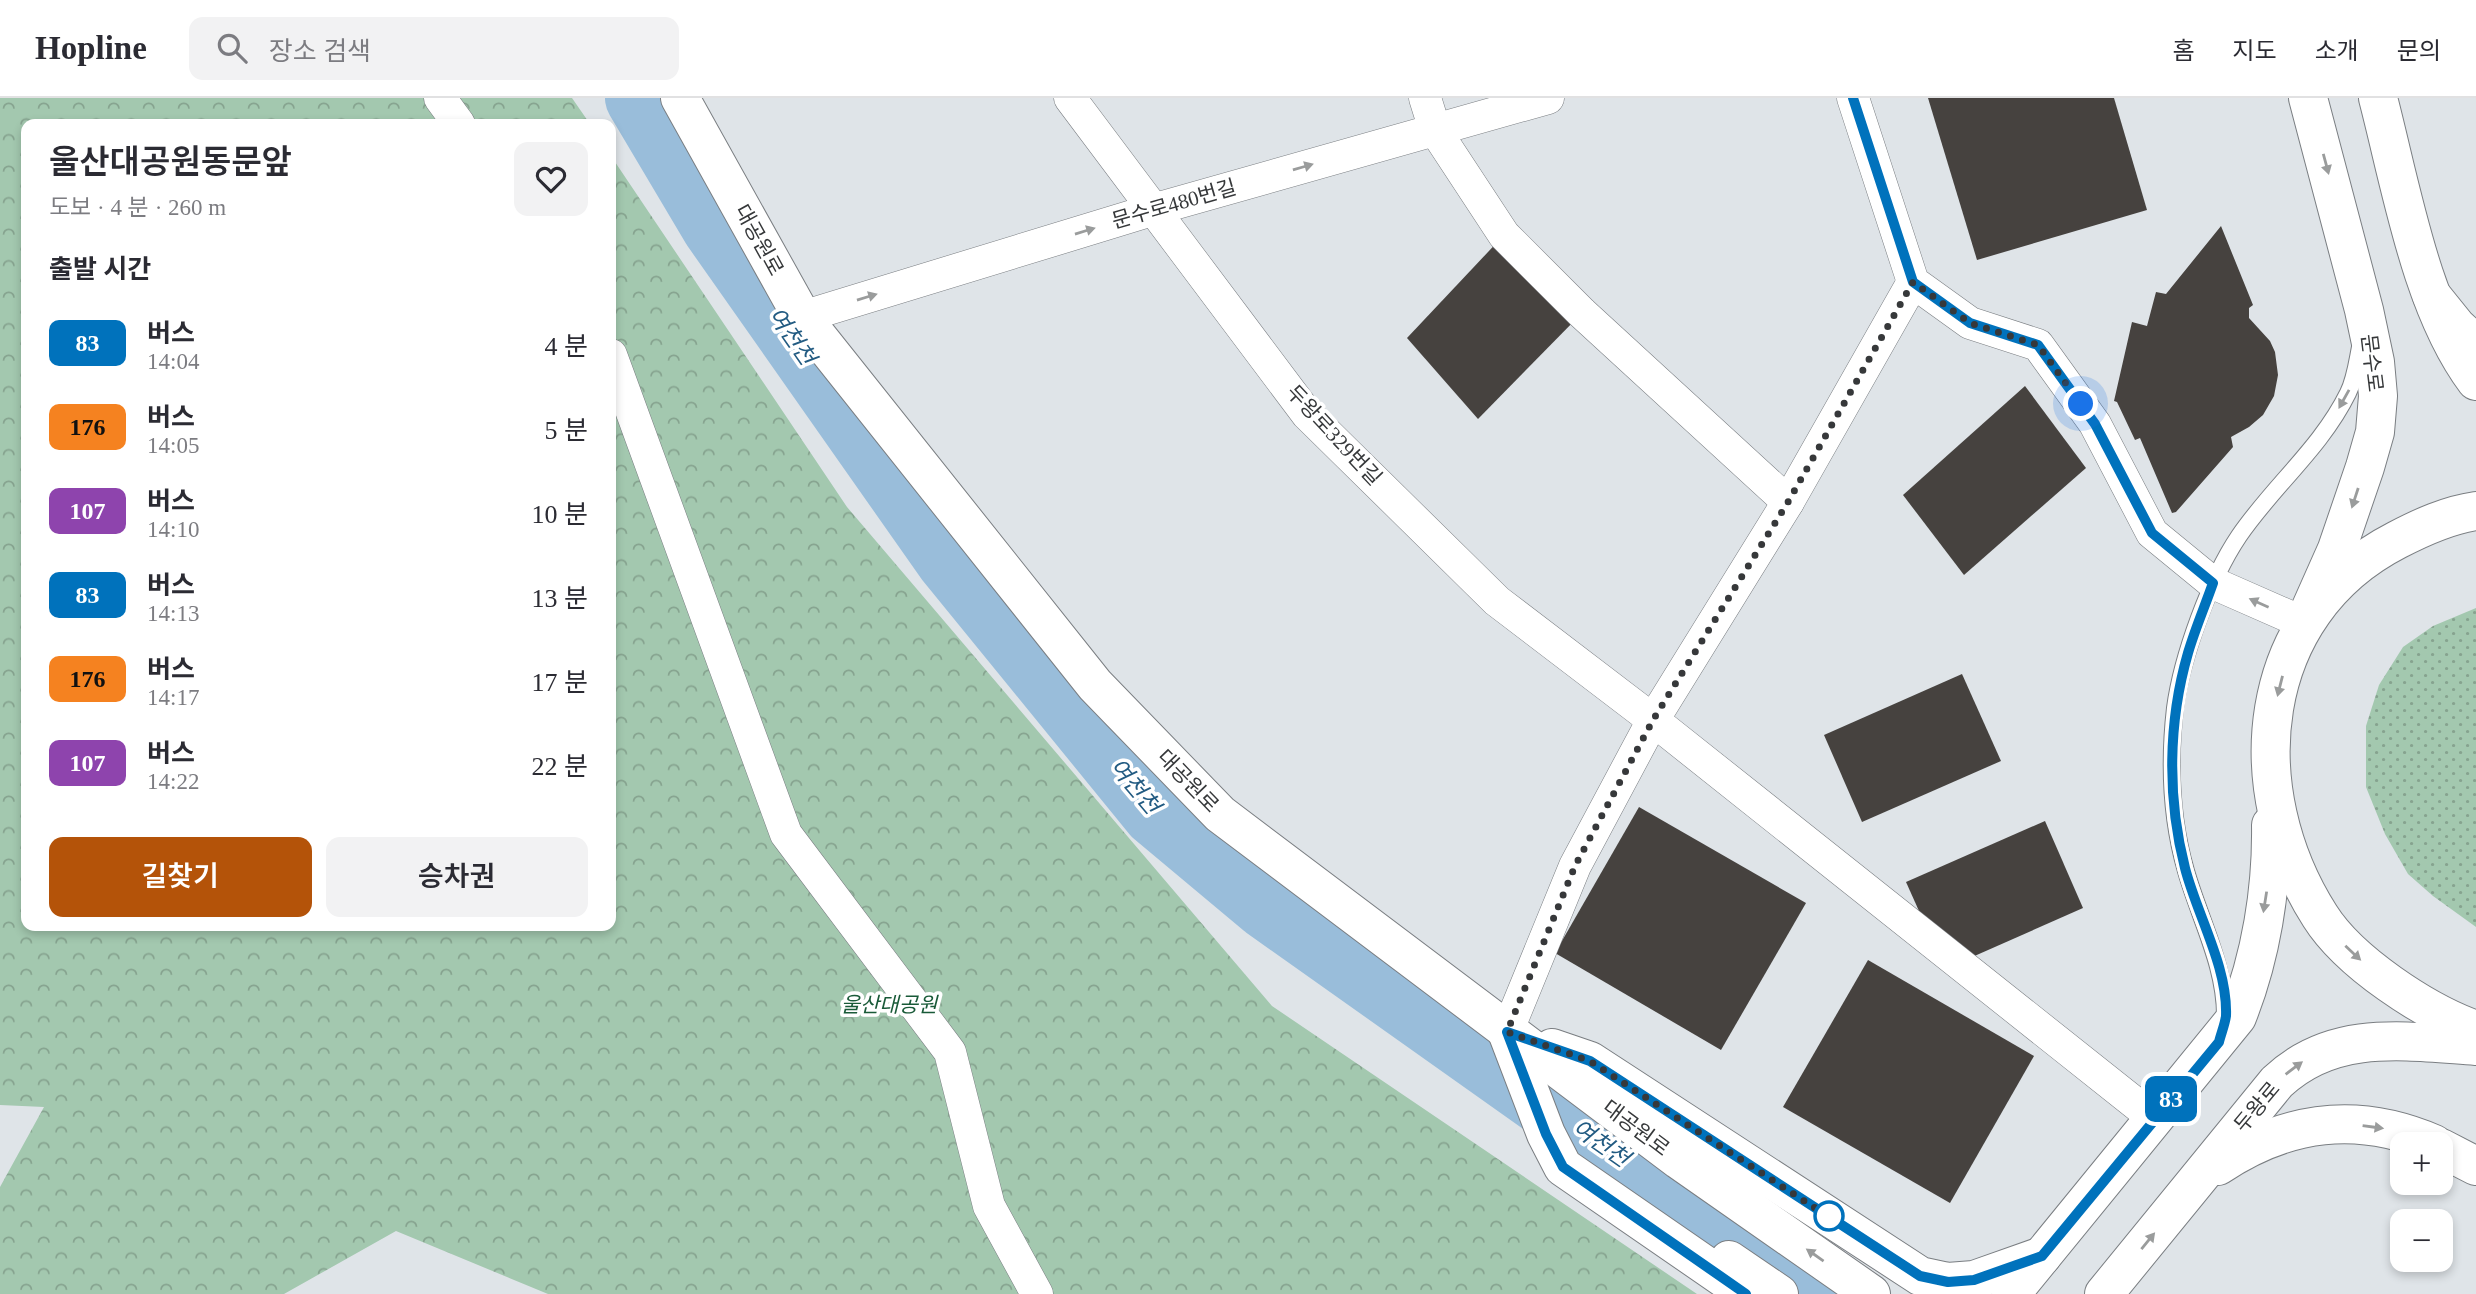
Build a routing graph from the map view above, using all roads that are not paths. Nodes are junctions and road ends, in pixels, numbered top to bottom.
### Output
1 (440, 98) edge
2 (680, 98) edge
3 (1070, 98) edge
4 (1424, 98) edge
5 (1548, 98) edge
6 (1853, 98) edge
7 (2308, 98) edge
8 (2378, 98) edge
9 (455, 119) edge
10 (1435, 130) junction
11 (1152, 210) junction
12 (1913, 282) junction
13 (2432, 296) junction
14 (2364, 310) junction
15 (802, 317) junction
16 (2476, 344) edge
17 (616, 369) edge
18 (2476, 381) edge
19 (1788, 502) junction
20 (2476, 512) edge
21 (2213, 583) junction
22 (2304, 623) junction
23 (1653, 720) junction
24 (2271, 785) junction
25 (1507, 1032) junction
26 (2219, 1042) junction
27 (2475, 1043) edge
28 (2155, 1119) junction
29 (2397, 1132) edge
30 (1546, 1134) junction
31 (2453, 1154) edge
32 (2476, 1166) edge
33 (2196, 1181) junction
34 (2042, 1256) junction
35 (1917, 1285) edge
36 (1037, 1294) edge
37 (1746, 1294) edge
38 (1779, 1294) edge
39 (1871, 1294) edge
40 (2011, 1294) edge
41 (2105, 1294) edge

1 - 9 street
2 - 15 main road, 대공원로
3 - 11 street, 두왕로329번길
4 - 10 street
5 - 10 street, 문수로480번길
6 - 12 street
7 -> 14 main road, 문수로
8 - 13 main road
11 -> 10 street, 문수로480번길
10 - 19 street
15 -> 11 street, 문수로480번길
11 - 23 street, 두왕로329번길
12 - 19 street
12 - 21 street
13 - 16 main road
13 - 18 main road
14 -> 21 lane
14 -> 22 main road, 문수로
15 - 25 main road, 대공원로
17 - 36 street
19 - 23 street
20 - 22 main road
22 -> 21 street
21 - 26 lane
22 -> 24 main road
23 - 25 street
23 - 28 street, 두왕로329번길
24 -> 26 main road
24 -> 27 main road
25 - 30 main road
25 - 35 main road
39 -> 25 main road, 대공원로
26 - 28 main road
33 -> 27 main road, 두왕로
28 - 34 main road
33 -> 29 main road
30 - 37 main road
30 - 38 main road
31 - 32 main road
41 -> 33 main road, 두왕로
34 - 35 main road
34 - 40 main road

